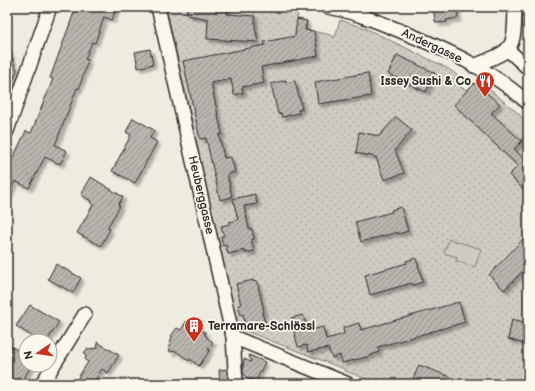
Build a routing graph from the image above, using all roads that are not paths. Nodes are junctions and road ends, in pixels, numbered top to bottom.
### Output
1 (50, 7) edge
2 (158, 7) edge
3 (328, 7) edge
4 (515, 7) edge
5 (508, 50) junction
6 (474, 66) junction
7 (528, 68) edge
8 (528, 103) edge
9 (7, 131) edge
10 (85, 314) dead end
11 (233, 337) junction
12 (42, 384) edge
13 (236, 384) edge
14 (348, 384) edge

1 - 9 street
2 - 11 street, Heuberggasse
3 - 6 street, Andergasse
4 - 5 street
5 - 6 street
5 - 7 street
6 - 8 street, Andergasse
10 - 12 street
11 - 13 street, Heuberggasse
11 - 14 street

